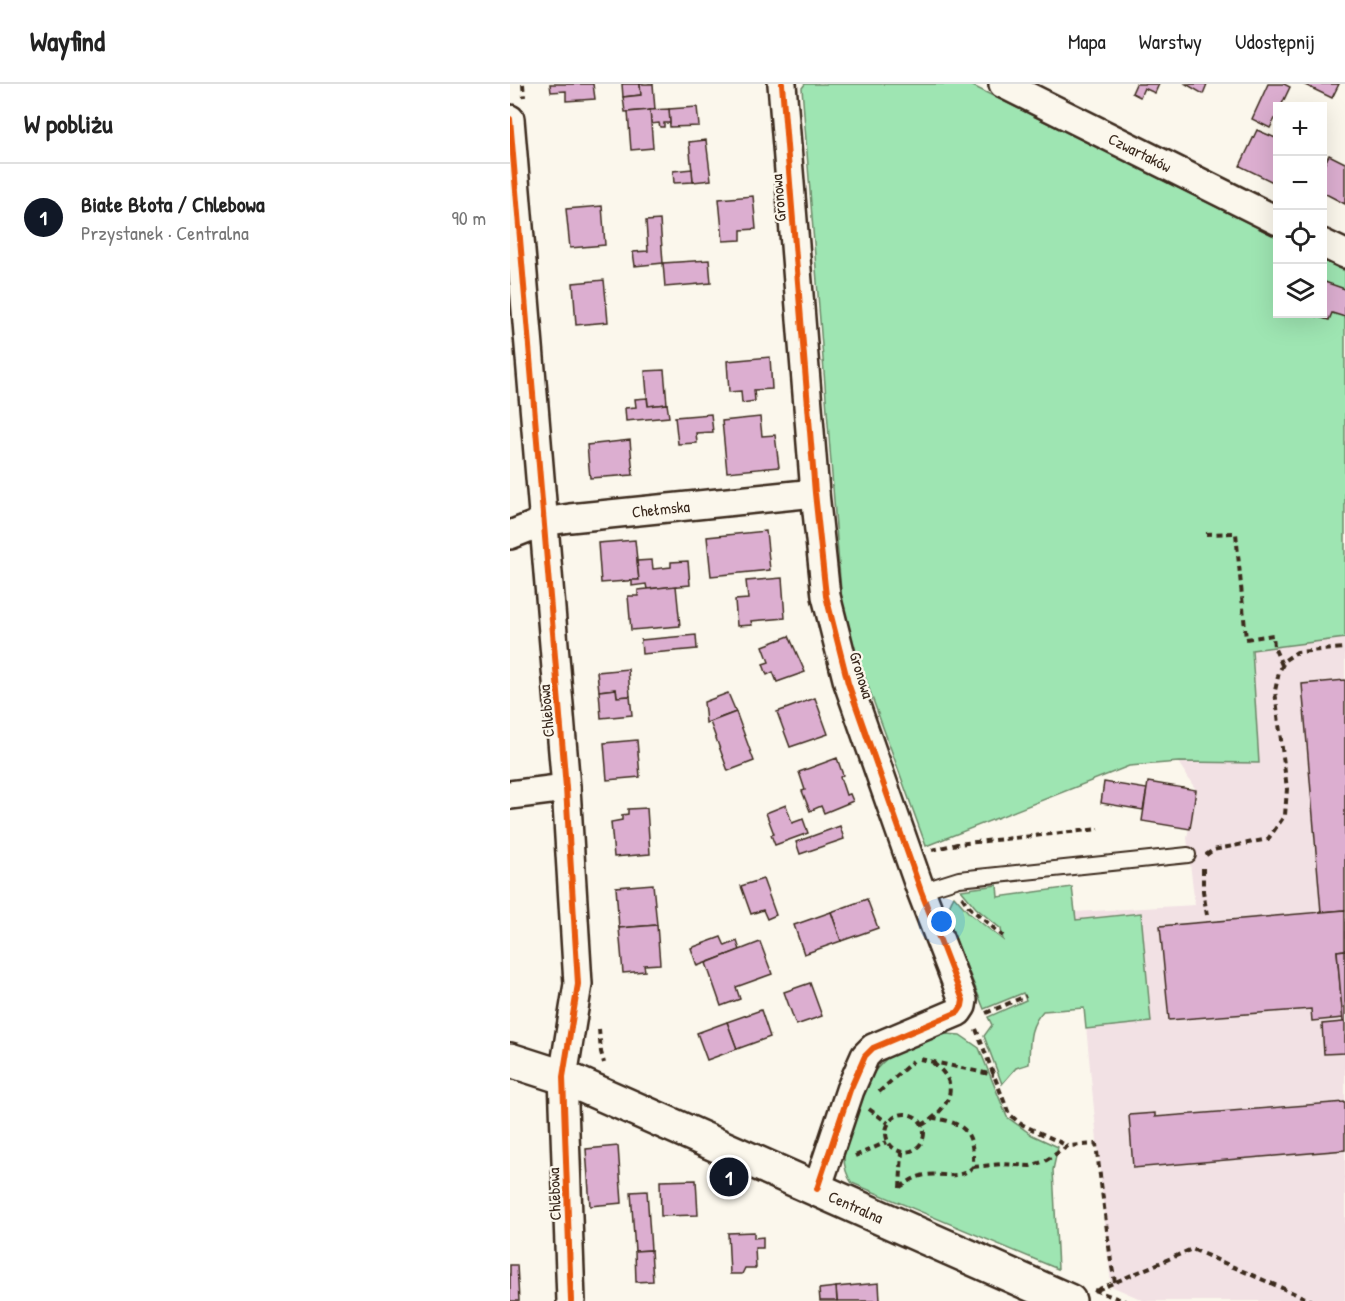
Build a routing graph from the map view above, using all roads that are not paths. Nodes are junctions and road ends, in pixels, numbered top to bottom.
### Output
1 (782, 84) edge
2 (1003, 84) edge
3 (510, 119) edge
4 (512, 175) edge
5 (1273, 218) edge
6 (1327, 245) edge
7 (1345, 254) edge
8 (815, 493) junction
9 (543, 522) junction
10 (510, 535) edge
11 (566, 788) junction
12 (510, 795) edge
13 (1188, 855) dead end
14 (921, 891) junction
15 (510, 1060) edge
16 (564, 1077) junction
17 (817, 1189) junction
18 (1082, 1296) edge
19 (571, 1301) edge

1 - 8 street, Gronowa
2 - 5 street, Czwartaków
3 - 4 street, Chlebowa
4 - 9 street, Chlebowa
6 - 7 street
8 - 9 street, Chełmska
8 - 14 street, Gronowa
9 - 10 street, Chełmska
9 - 11 street, Chlebowa
11 - 12 street
11 - 16 street, Chlebowa
13 - 14 lane
14 - 17 street, Gronowa
15 - 16 street, Centralna
16 - 17 street, Centralna
16 - 19 street, Chlebowa
17 - 18 street, Centralna

